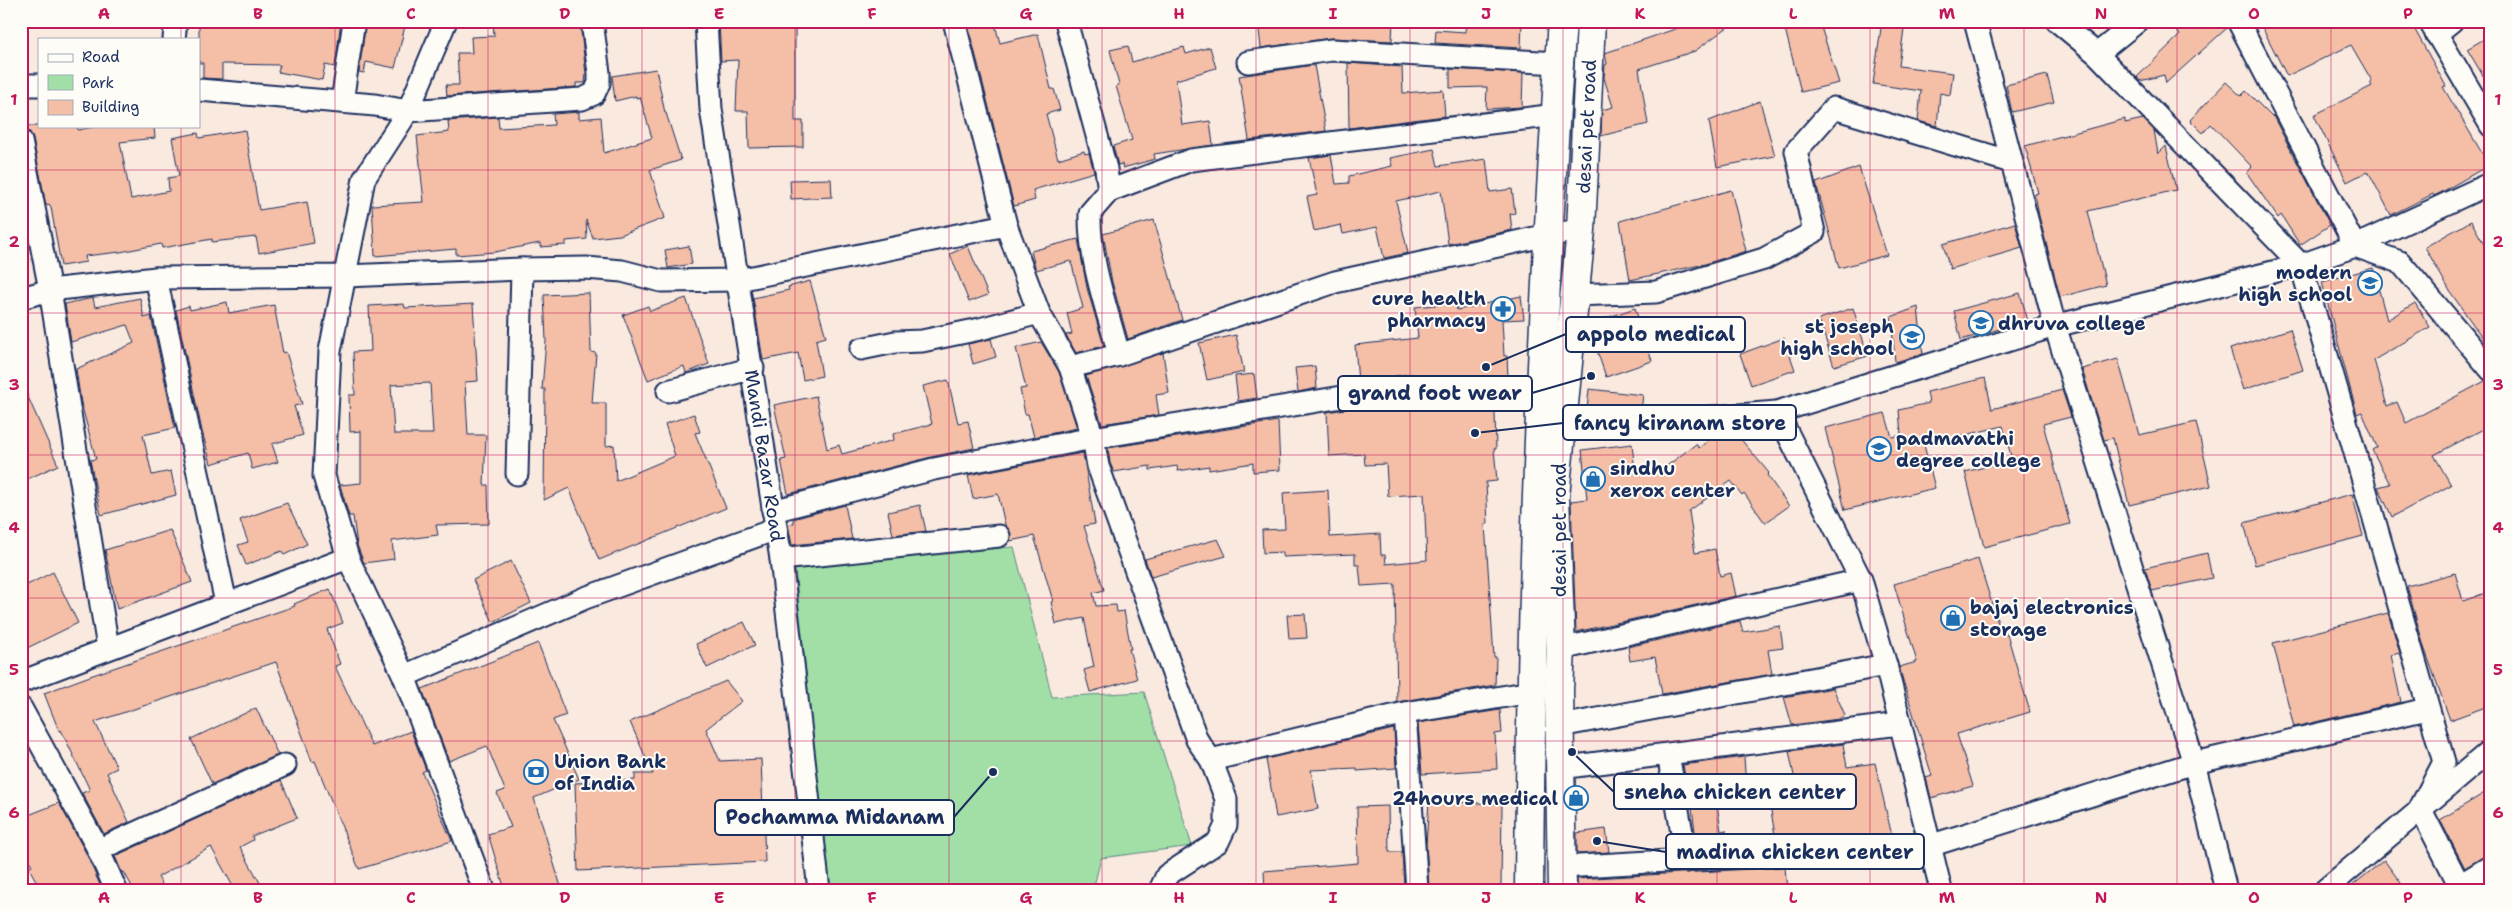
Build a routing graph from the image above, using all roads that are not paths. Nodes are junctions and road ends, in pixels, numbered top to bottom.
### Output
1 (176, 21) edge
2 (354, 21) edge
3 (446, 21) edge
4 (706, 21) edge
5 (954, 21) edge
6 (1066, 21) edge
7 (1562, 21) edge
8 (1591, 21) edge
9 (1975, 21) edge
10 (2057, 21) edge
11 (2138, 21) edge
12 (2238, 21) edge
13 (2439, 26) edge
14 (593, 29) dead end
15 (174, 38) edge
16 (2097, 54) junction
17 (1248, 62) dead end
18 (1559, 63) junction
19 (21, 85) edge
20 (38, 85) edge
21 (200, 90) edge
22 (342, 102) junction
23 (408, 111) junction
24 (1556, 116) junction
25 (2491, 126) edge
26 (21, 141) edge
27 (2011, 162) junction
28 (2491, 183) edge
29 (1109, 191) junction
30 (1006, 225) junction
31 (1581, 230) junction
32 (1548, 235) junction
33 (2355, 246) junction
34 (2301, 265) junction
35 (522, 269) junction
36 (344, 276) junction
37 (156, 278) junction
38 (738, 280) junction
39 (50, 290) junction
40 (1575, 295) junction
41 (21, 298) edge
42 (1039, 313) junction
43 (2055, 326) junction
44 (861, 349) dead end
45 (1119, 355) junction
46 (1070, 367) junction
47 (753, 368) junction
48 (2491, 370) edge
49 (1409, 386) dead end
50 (668, 391) dead end
51 (1777, 412) junction
52 (1549, 430) junction
53 (1093, 438) junction
54 (517, 474) dead end
55 (774, 520) junction
56 (999, 536) dead end
57 (348, 558) junction
58 (781, 559) junction
59 (1861, 580) junction
60 (226, 603) junction
61 (108, 648) junction
62 (1561, 649) junction
63 (1886, 665) junction
64 (404, 676) junction
65 (21, 682) edge
66 (1531, 692) junction
67 (21, 708) edge
68 (2427, 709) junction
69 (1405, 713) junction
70 (1899, 724) junction
71 (1560, 726) junction
72 (2491, 750) edge
73 (1211, 760) junction
74 (2194, 763) junction
75 (285, 765) dead end
76 (1560, 768) junction
77 (2420, 808) junction
78 (1929, 846) junction
79 (98, 850) junction
80 (1687, 861) junction
81 (2491, 866) edge
82 (1562, 878) edge
83 (2461, 888) edge
84 (116, 890) edge
85 (484, 890) edge
86 (819, 890) edge
87 (1160, 890) edge
88 (1417, 890) edge
89 (1528, 890) edge
90 (1941, 890) edge
91 (2226, 890) edge
92 (2324, 890) edge

1 - 15 street
2 - 22 street
3 - 23 street
4 - 38 street, Mandi Bazar Road
5 - 30 street
6 - 29 street
7 - 18 street, desai pet road
8 - 31 street, desai pet road
9 - 27 street
10 - 16 street
11 - 16 street
12 - 33 street
13 - 25 street
14 - 23 street
16 - 34 street
17 - 18 street
18 - 24 street, desai pet road
19 - 20 street
21 - 22 street
22 - 23 street
23 - 36 street
24 - 29 street
24 - 32 street, desai pet road
26 - 39 street
27 - 40 street
27 - 43 street
28 - 33 street
29 - 45 street
30 - 38 street
30 - 42 street
31 - 32 street
31 - 40 street, desai pet road
32 - 45 street
32 - 52 street, desai pet road
33 - 34 street
33 - 48 street
34 - 43 street
34 - 68 street
35 - 36 street
35 - 38 street
35 - 54 street
36 - 37 street
36 - 57 street
37 - 39 street
37 - 60 street
38 - 47 street, Mandi Bazar Road
39 - 41 street
39 - 61 street
40 - 52 street, desai pet road
42 - 44 street
42 - 46 street
43 - 51 street
43 - 74 street
45 - 46 street
46 - 53 street
47 - 50 street
47 - 55 street, Mandi Bazar Road
49 - 53 street
51 - 52 street
51 - 59 street
52 - 62 street, desai pet road
52 - 66 street, desai pet road
53 - 55 street
53 - 73 street
55 - 58 street, Mandi Bazar Road
55 - 64 street
56 - 58 street
57 - 60 street
57 - 64 street
58 - 86 street, Mandi Bazar Road
59 - 62 street
59 - 63 street
60 - 61 street
61 - 65 street
62 - 71 street, desai pet road
63 - 70 street
63 - 71 street
64 - 85 street
66 - 69 street
66 - 89 street, desai pet road
67 - 79 street
68 - 74 street
68 - 77 street
69 - 73 street
69 - 88 street
70 - 76 street
70 - 78 street
71 - 76 street, desai pet road
72 - 77 street
73 - 87 street
74 - 78 street
74 - 91 street
75 - 79 street
76 - 80 street
76 - 82 street, desai pet road
77 - 83 street
77 - 92 street
78 - 80 street
78 - 90 street
79 - 84 street
80 - 82 street
81 - 83 street

